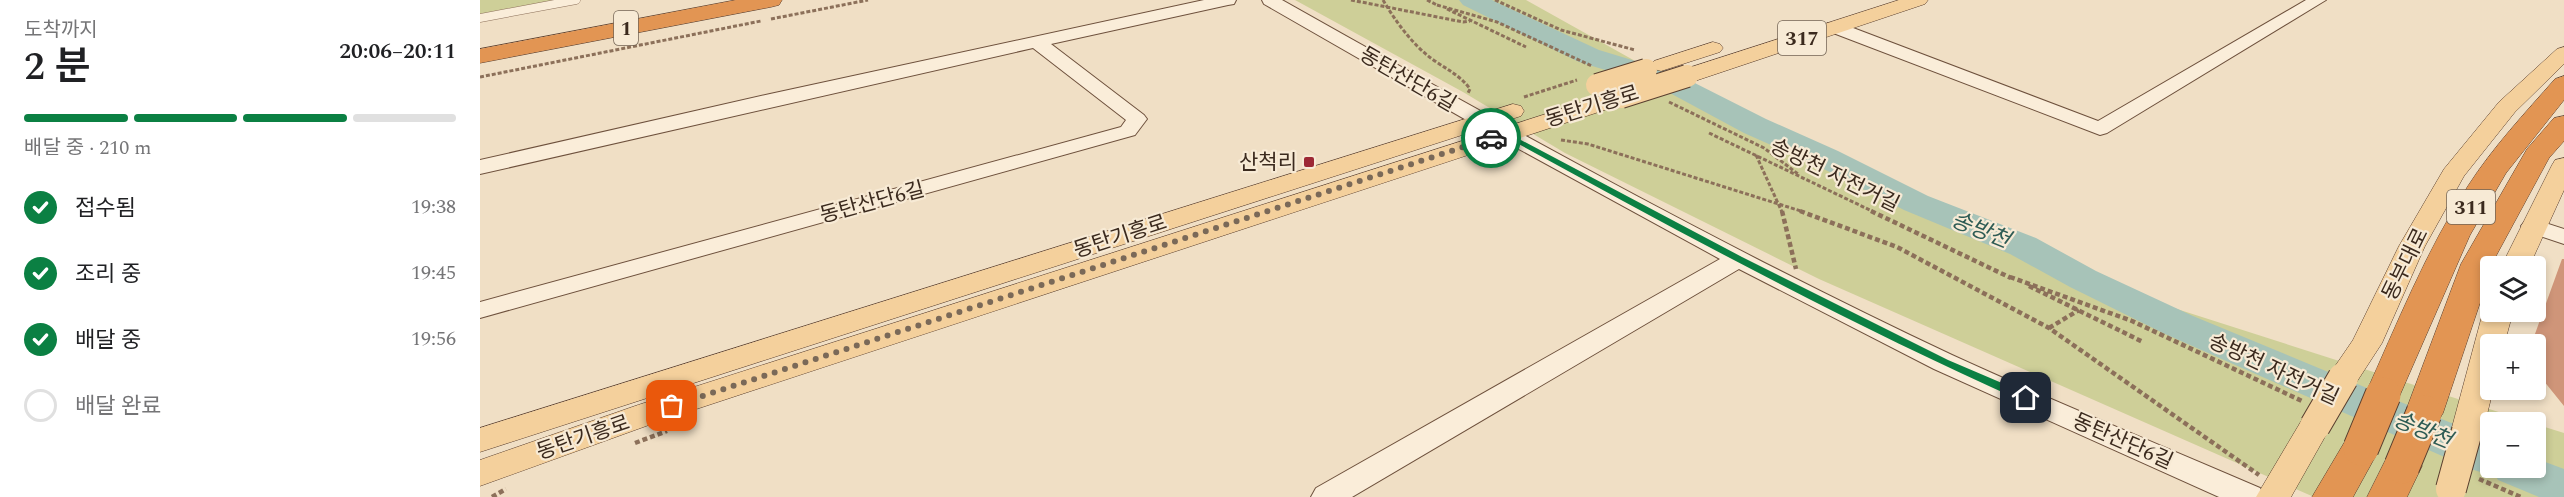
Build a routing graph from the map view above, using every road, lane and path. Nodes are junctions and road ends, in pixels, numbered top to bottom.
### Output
1 (576, 0) edge
2 (692, 0) edge
3 (771, 0) edge
4 (868, 0) edge
5 (1228, 0) edge
6 (1270, 0) edge
7 (1351, 0) edge
8 (1383, 0) edge
9 (1427, 0) edge
10 (1495, 0) edge
11 (1863, 0) edge
12 (1918, 0) edge
13 (2318, 0) edge
14 (1387, 6) junction
15 (480, 18) edge
16 (1470, 21) junction
17 (1834, 27) junction
18 (480, 39) edge
19 (1037, 42) junction
20 (1526, 47) dead end
21 (1635, 51) dead end
22 (480, 56) edge
23 (2560, 68) edge
24 (480, 77) edge
25 (1600, 87) junction
26 (1467, 97) dead end
27 (1519, 99) dead end
28 (2564, 124) edge
29 (1493, 127) junction
30 (1709, 133) dead end
31 (1561, 147) dead end
32 (1756, 154) junction
33 (2564, 165) edge
34 (480, 167) edge
35 (1780, 202) junction
36 (2532, 226) junction
37 (2564, 237) edge
38 (2520, 256) edge
39 (1738, 259) junction
40 (2010, 277) junction
41 (1801, 290) junction
42 (480, 310) edge
43 (2079, 310) junction
44 (2495, 322) edge
45 (2049, 328) junction
46 (2143, 342) dead end
47 (2309, 414) junction
48 (480, 440) edge
49 (480, 473) edge
50 (2396, 486) edge
51 (2459, 488) edge
52 (2267, 494) edge
53 (1327, 497) edge
54 (2332, 497) edge
55 (2520, 497) edge

1 - 15 lane
2 - 18 highway, 1
3 - 22 highway, 1
4 - 24 path
5 - 19 street
6 - 29 street, 동탄산단6길
7 - 14 path
8 - 14 path
9 - 16 path
10 - 21 path
11 - 25 main road, 동탄기흥로 / 317, bridge
12 - 17 main road, 동탄기흥로 / 317
13 - 17 street
14 - 16 path
14 - 26 path
16 - 20 path
17 - 25 main road, 동탄기흥로 / 317, bridge
19 - 34 street
19 - 42 street, 동탄산단6길
23 - 47 main road, 동부대로, bridge
23 - 54 highway, 동부대로 / 311, bridge
25 - 27 path
25 - 29 main road, 동탄기흥로 / 317
28 - 50 highway, 311, bridge
29 - 39 street, 동탄산단6길
29 - 48 main road, 동탄기흥로 / 317
29 - 49 main road, 동탄기흥로 / 317
30 - 32 path, 송방천 자전거길
31 - 35 path
32 - 35 path
32 - 40 path, 송방천 자전거길
33 - 36 main road
35 - 41 path
35 - 45 path
36 - 37 street
36 - 38 main road
39 - 41 street, 동탄산단6길
39 - 53 street
40 - 43 path, 송방천 자전거길
40 - 47 path, 송방천 자전거길
41 - 52 street, 동탄산단6길
43 - 45 path
43 - 46 path, 송방천 자전거길
44 - 51 main road, bridge
45 - 52 path
47 - 52 main road, 동부대로
51 - 55 path

